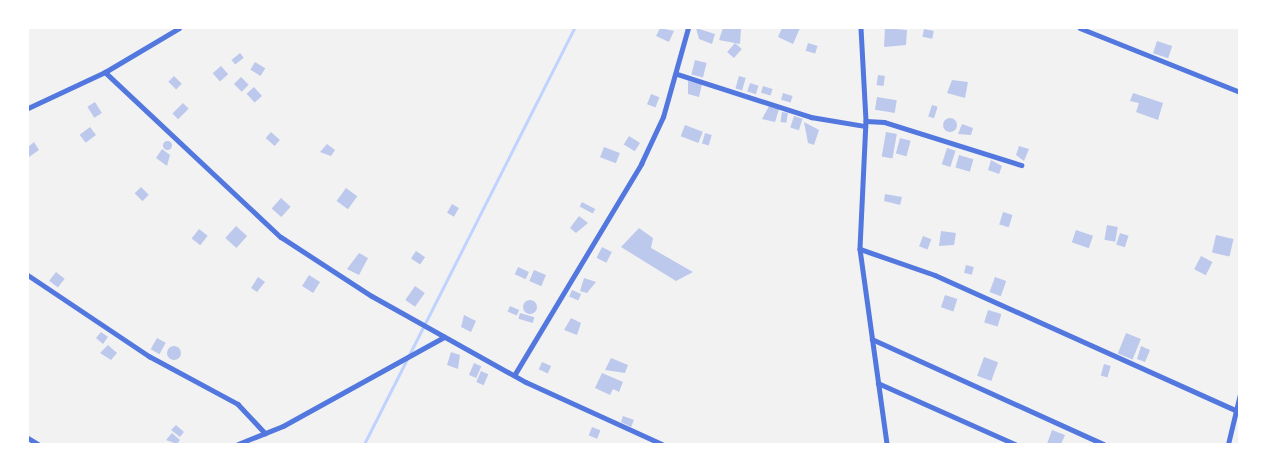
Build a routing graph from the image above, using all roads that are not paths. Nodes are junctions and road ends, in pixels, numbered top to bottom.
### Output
1 (179, 28) edge
2 (688, 28) edge
3 (861, 28) edge
4 (1080, 28) edge
5 (105, 72) junction
6 (677, 74) junction
7 (1240, 92) edge
8 (28, 108) edge
9 (865, 123) junction
10 (1021, 165) dead end
11 (860, 249) junction
12 (28, 275) edge
13 (444, 337) junction
14 (872, 339) junction
15 (515, 374) junction
16 (878, 383) junction
17 (1240, 394) edge
18 (1238, 411) edge
19 (265, 433) junction
20 (28, 438) edge
21 (38, 444) edge
22 (238, 444) edge
23 (662, 444) edge
24 (887, 444) edge
25 (1015, 444) edge
26 (1103, 444) edge
27 (1228, 444) edge

1 - 5 street
2 - 6 street
3 - 9 street
4 - 7 street
5 - 8 street
5 - 13 street
6 - 9 street
6 - 15 street
9 - 10 street
9 - 11 street
11 - 14 street
11 - 18 street
12 - 19 street
13 - 15 street
13 - 19 street
14 - 16 street
14 - 26 street
15 - 23 street
16 - 24 street
16 - 25 street
17 - 18 street
18 - 27 street
19 - 22 street
20 - 21 street

